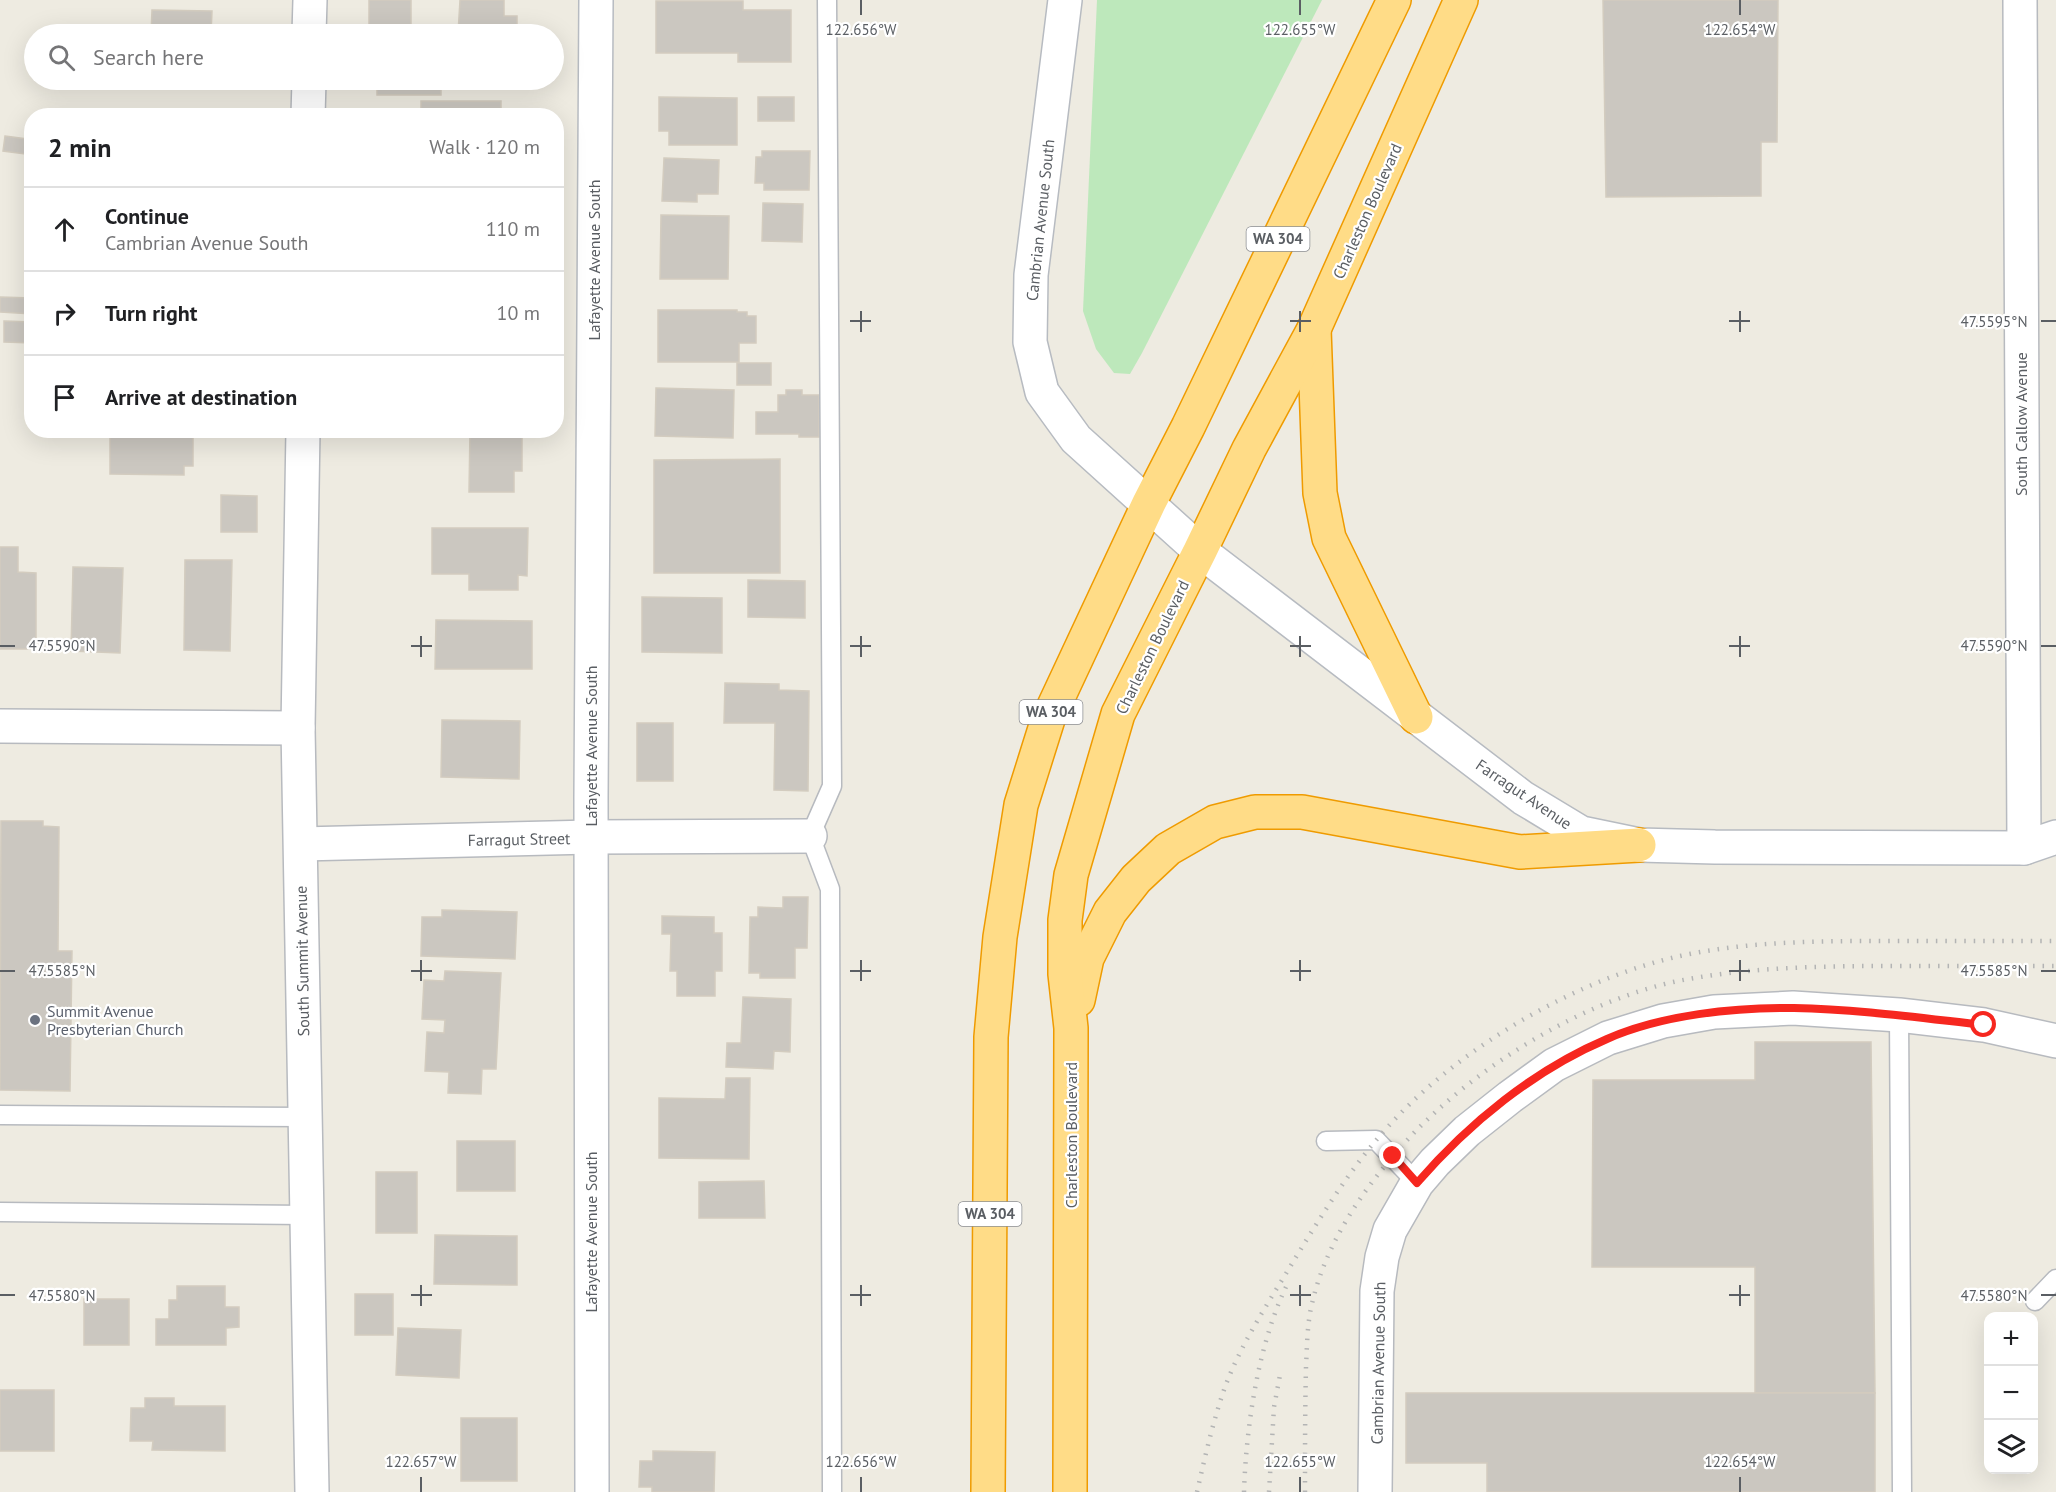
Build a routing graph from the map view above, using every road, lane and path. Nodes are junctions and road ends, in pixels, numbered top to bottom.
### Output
1 (310, 0) edge
2 (596, 0) edge
3 (827, 0) edge
4 (1065, 0) edge
5 (1394, 0) edge
6 (1461, 0) edge
7 (2020, 0) edge
8 (309, 24) edge
9 (309, 90) edge
10 (308, 108) edge
11 (1314, 329) junction
12 (303, 438) edge
13 (1149, 503) junction
14 (1200, 551) junction
15 (1416, 717) junction
16 (0, 726) edge
17 (298, 728) junction
18 (810, 836) junction
19 (591, 837) junction
20 (2056, 837) edge
21 (301, 844) junction
22 (1639, 845) junction
23 (2024, 848) junction
24 (2056, 860) edge
25 (1899, 1016) junction
26 (1071, 1028) junction
27 (2056, 1041) edge
28 (0, 1115) edge
29 (305, 1117) junction
30 (1326, 1141) dead end
31 (1417, 1183) junction
32 (0, 1212) edge
33 (307, 1215) junction
34 (2056, 1279) edge
35 (2035, 1300) dead end
36 (312, 1492) edge
37 (592, 1492) edge
38 (832, 1492) edge
39 (988, 1492) edge
40 (1070, 1492) edge
41 (1375, 1492) edge
42 (1902, 1492) edge

1 - 8 street
2 - 19 street, Lafayette Avenue South
3 - 18 lane
4 - 13 street, Cambrian Avenue South
5 - 13 highway, WA 304
6 - 11 highway, Charleston Boulevard
7 - 23 street, South Callow Avenue
9 - 10 street
11 - 14 highway, Charleston Boulevard
11 - 15 highway
12 - 17 street, South Summit Avenue
13 - 14 street
13 - 39 highway, WA 304
14 - 15 street, Farragut Avenue
14 - 26 highway, Charleston Boulevard
15 - 22 street, Farragut Avenue
16 - 17 street
17 - 21 street, South Summit Avenue
18 - 19 street, Farragut Street
18 - 38 lane
19 - 21 street, Farragut Street
19 - 37 street, Lafayette Avenue South
20 - 23 street, Farragut Avenue
21 - 29 street, South Summit Avenue
22 - 23 street, Farragut Avenue
22 - 26 highway
23 - 24 street, Farragut Avenue
25 - 27 street, Cambrian Avenue South
25 - 31 street, Cambrian Avenue South
25 - 42 lane
26 - 40 highway, Charleston Boulevard
28 - 29 lane
29 - 33 street, South Summit Avenue
30 - 31 lane
31 - 41 street, Cambrian Avenue South
32 - 33 lane
33 - 36 street, South Summit Avenue
34 - 35 lane

